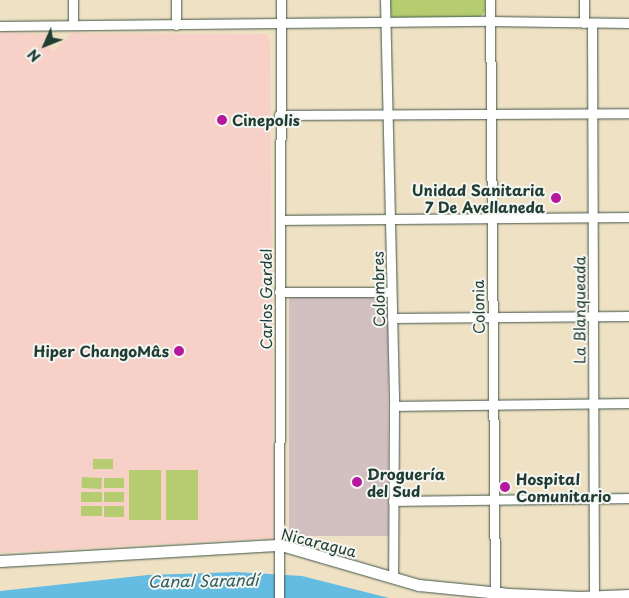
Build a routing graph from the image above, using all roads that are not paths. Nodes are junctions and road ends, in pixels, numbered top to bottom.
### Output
1 (73, 0) edge
2 (176, 0) edge
3 (281, 0) edge
4 (385, 0) edge
5 (490, 0) edge
6 (584, 0) edge
7 (385, 22) junction
8 (490, 22) junction
9 (281, 23) junction
10 (588, 23) junction
11 (629, 23) edge
12 (73, 25) junction
13 (176, 25) junction
14 (0, 26) edge
15 (592, 112) junction
16 (629, 113) edge
17 (490, 114) junction
18 (279, 115) junction
19 (388, 115) junction
20 (593, 216) junction
21 (629, 217) edge
22 (490, 218) junction
23 (390, 219) junction
24 (280, 220) junction
25 (279, 292) junction
26 (391, 292) junction
27 (593, 316) junction
28 (629, 316) edge
29 (492, 317) junction
30 (392, 318) junction
31 (593, 403) junction
32 (629, 403) edge
33 (493, 405) junction
34 (394, 406) junction
35 (629, 498) edge
36 (593, 499) junction
37 (494, 500) junction
38 (393, 501) junction
39 (281, 545) junction
40 (0, 561) edge
41 (393, 578) junction
42 (495, 593) junction
43 (629, 595) edge
44 (594, 597) edge
45 (279, 598) edge

1 - 12 street
2 - 13 street
3 - 9 street, Carlos Gardel
4 - 7 street, Colombres
5 - 8 street, Colonia
6 - 10 street, La Blanqueada
7 - 8 street
7 - 9 street
7 - 19 street, Colombres
8 - 10 street
8 - 17 street, Colonia
9 - 13 street
9 - 18 street, Carlos Gardel
10 - 11 street
10 - 15 street, La Blanqueada
12 - 13 street
12 - 14 street
15 - 16 street
15 - 17 street
15 - 20 street, La Blanqueada
17 - 19 street
17 - 22 street, Colonia
18 - 19 street
18 - 24 street, Carlos Gardel
19 - 23 street, Colombres
20 - 21 street
20 - 22 street
20 - 27 street, La Blanqueada
22 - 23 street
22 - 29 street, Colonia
23 - 24 street
23 - 26 street, Colombres
24 - 25 street, Carlos Gardel
25 - 26 street
25 - 39 street, Carlos Gardel
26 - 30 street, Colombres
27 - 28 street
27 - 29 street
27 - 31 street, La Blanqueada
29 - 30 street
29 - 33 street, Colonia
30 - 34 street, Colombres
31 - 32 street
31 - 33 street
31 - 36 street, La Blanqueada
33 - 34 street
33 - 37 street, Colonia
34 - 38 street, Colombres
35 - 36 street
36 - 37 street
36 - 44 street, La Blanqueada
37 - 38 street
37 - 42 street, Colonia
38 - 41 street, Colombres
39 - 40 main road, Nicaragua
39 - 41 main road, Nicaragua
39 - 45 street, Carlos Gardel
41 - 42 main road, Nicaragua
42 - 44 main road, Nicaragua
43 - 44 main road, Nicaragua

